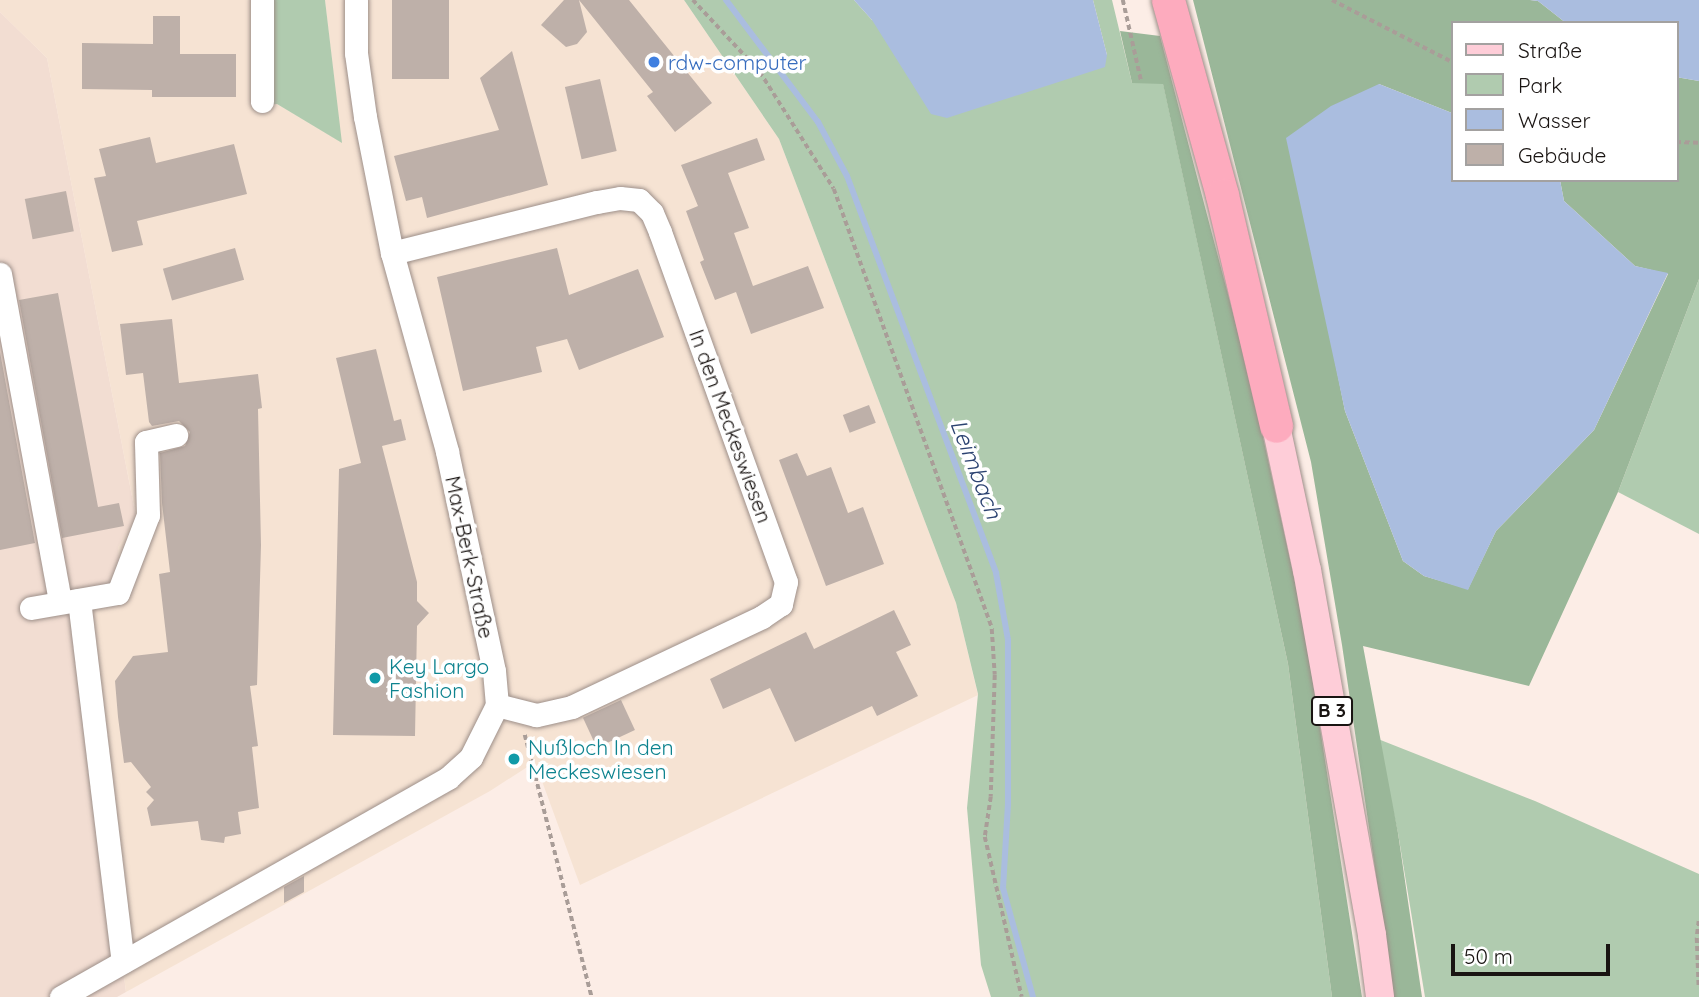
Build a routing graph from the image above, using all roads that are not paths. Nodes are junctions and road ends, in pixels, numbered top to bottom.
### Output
1 (262, 0) edge
2 (356, 0) edge
3 (1168, 0) edge
4 (262, 101) dead end
5 (392, 253) junction
6 (0, 274) edge
7 (1276, 426) joint
8 (176, 435) dead end
9 (69, 601) junction
10 (31, 607) dead end
11 (508, 708) junction
12 (123, 961) junction
13 (61, 997) edge
14 (1380, 997) edge

1 - 4 street
2 - 5 street, Max-Berk-Straße
3 - 7 highway, B 3
5 - 11 street, Max-Berk-Straße
5 - 11 street, In den Meckeswiesen
6 - 9 street
7 - 14 main road, B 3
8 - 9 street
9 - 10 street
9 - 12 street
11 - 12 street, Max-Berk-Straße
12 - 13 street, Max-Berk-Straße

